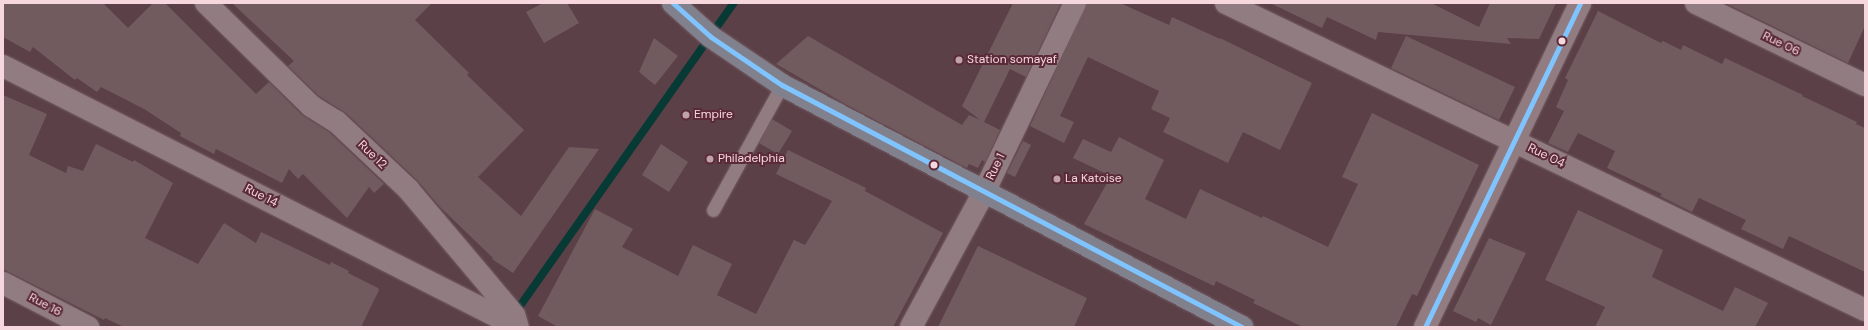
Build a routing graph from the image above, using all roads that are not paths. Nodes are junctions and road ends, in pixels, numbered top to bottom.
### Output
1 (206, 3) edge
2 (673, 3) edge
3 (1075, 3) edge
4 (1226, 3) edge
5 (1580, 3) edge
6 (1696, 3) edge
7 (3, 66) edge
8 (782, 85) junction
9 (1865, 85) edge
10 (1515, 142) junction
11 (984, 192) junction
12 (713, 210) dead end
13 (3, 283) edge
14 (1865, 310) edge
15 (88, 327) edge
16 (518, 327) edge
17 (911, 327) edge
18 (1242, 327) edge
19 (1425, 327) edge

1 - 16 street, Rue 12
2 - 8 highway
3 - 11 street, Rue 1
4 - 10 street, Rue 04
5 - 10 street
6 - 9 street, Rue 06
7 - 16 street, Rue 14
8 - 11 highway
8 - 12 lane
10 - 14 street, Rue 04
10 - 19 street
11 - 17 street, Rue 1
11 - 18 highway
13 - 15 street, Rue 16

